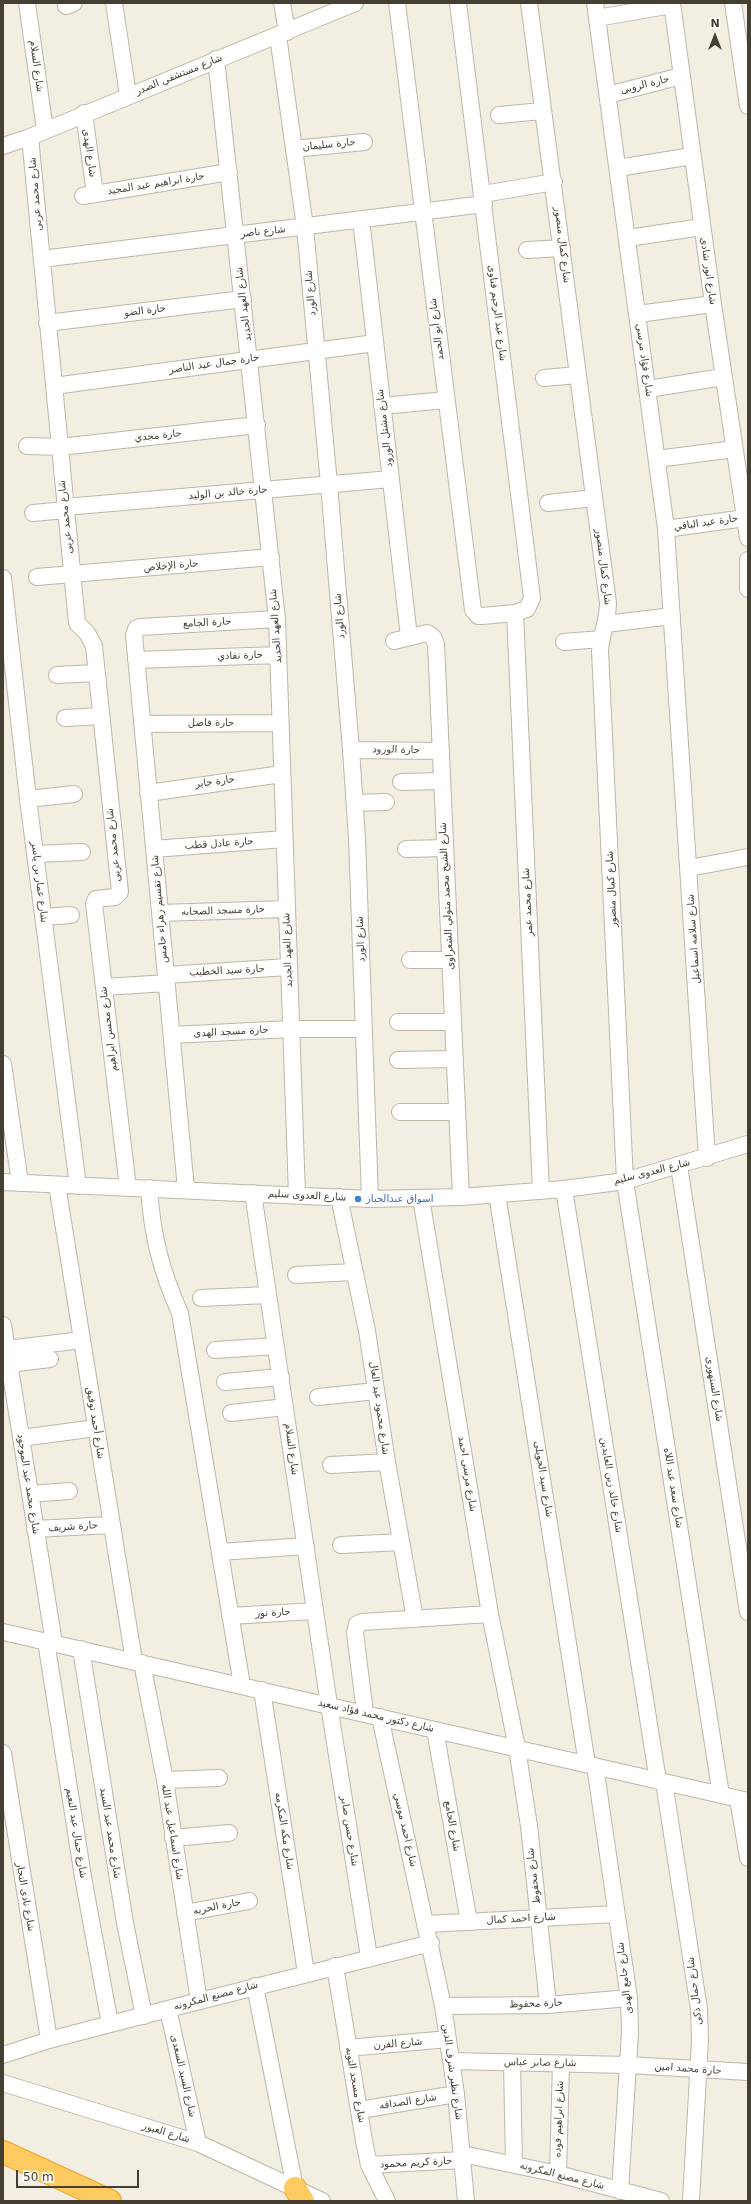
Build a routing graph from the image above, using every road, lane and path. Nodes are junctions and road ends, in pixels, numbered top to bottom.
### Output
1 (27, 3) edge
2 (114, 3) edge
3 (282, 3) edge
4 (355, 3) edge
5 (397, 3) edge
6 (458, 3) edge
7 (529, 3) edge
8 (733, 3) edge
9 (672, 4) edge
10 (596, 11) edge
11 (282, 34) junction
12 (743, 42) edge
13 (216, 60) junction
14 (681, 76) junction
15 (608, 94) junction
16 (128, 95) junction
17 (748, 106) edge
18 (542, 110) junction
19 (84, 113) junction
20 (500, 115) dead end
21 (45, 130) junction
22 (30, 137) junction
23 (364, 142) dead end
24 (3, 146) edge
25 (294, 149) junction
26 (692, 156) junction
27 (618, 168) junction
28 (229, 172) junction
29 (554, 182) junction
30 (89, 195) joint
31 (484, 199) junction
32 (423, 211) junction
33 (361, 220) junction
34 (305, 227) junction
35 (702, 227) junction
36 (236, 235) junction
37 (628, 238) junction
38 (562, 248) junction
39 (527, 250) dead end
40 (42, 259) junction
41 (243, 299) junction
42 (713, 304) junction
43 (638, 314) junction
44 (48, 323) junction
45 (375, 343) junction
46 (316, 351) junction
47 (250, 360) junction
48 (578, 375) junction
49 (724, 377) junction
50 (544, 378) dead end
51 (54, 386) junction
52 (648, 389) junction
53 (446, 400) junction
54 (382, 406) junction
55 (257, 426) junction
56 (27, 446) dead end
57 (60, 447) junction
58 (734, 448) junction
59 (657, 459) junction
60 (391, 479) junction
61 (329, 484) junction
62 (262, 490) junction
63 (594, 498) junction
64 (548, 503) dead end
65 (66, 508) junction
66 (33, 513) dead end
67 (745, 518) junction
68 (666, 529) junction
69 (748, 538) edge
70 (270, 557) junction
71 (748, 560) edge
72 (72, 575) junction
73 (37, 577) dead end
74 (3, 578) edge
75 (748, 589) edge
76 (515, 613) junction
77 (672, 616) junction
78 (277, 620) junction
79 (136, 629) joint
80 (604, 632) junction
81 (6, 634) edge
82 (402, 639) joint
83 (564, 642) dead end
84 (278, 654) junction
85 (136, 660) junction
86 (96, 673) junction
87 (57, 675) dead end
88 (101, 716) junction
89 (65, 718) dead end
90 (679, 719) joint
91 (280, 723) junction
92 (142, 724) junction
93 (351, 750) junction
94 (441, 751) junction
95 (282, 774) junction
96 (442, 781) junction
97 (401, 782) dead end
98 (148, 792) junction
99 (74, 794) dead end
100 (28, 798) junction
101 (386, 802) dead end
102 (354, 803) junction
103 (284, 839) junction
104 (406, 848) dead end
105 (445, 848) junction
106 (154, 849) junction
107 (82, 852) dead end
108 (35, 854) junction
109 (748, 857) edge
110 (689, 868) junction
111 (119, 890) joint
112 (286, 909) junction
113 (160, 913) junction
114 (71, 915) dead end
115 (43, 917) junction
116 (410, 960) dead end
117 (450, 960) junction
118 (288, 967) junction
119 (166, 979) junction
120 (104, 986) junction
121 (398, 1022) dead end
122 (453, 1022) junction
123 (291, 1029) junction
124 (364, 1029) junction
125 (172, 1035) junction
126 (455, 1059) junction
127 (398, 1060) dead end
128 (3, 1064) edge
129 (400, 1112) dead end
130 (457, 1112) junction
131 (748, 1144) edge
132 (707, 1158) junction
133 (678, 1166) junction
134 (625, 1181) junction
135 (3, 1182) edge
136 (20, 1183) junction
137 (57, 1185) junction
138 (78, 1186) junction
139 (128, 1188) junction
140 (149, 1188) junction
141 (186, 1189) junction
142 (564, 1189) junction
143 (541, 1191) junction
144 (253, 1193) junction
145 (497, 1194) junction
146 (297, 1196) junction
147 (339, 1197) junction
148 (461, 1197) junction
149 (421, 1198) junction
150 (370, 1199) junction
151 (354, 1272) junction
152 (296, 1275) dead end
153 (268, 1295) junction
154 (201, 1298) dead end
155 (3, 1325) edge
156 (82, 1340) junction
157 (276, 1346) junction
158 (7, 1349) junction
159 (215, 1350) dead end
160 (50, 1359) dead end
161 (9, 1364) junction
162 (281, 1377) junction
163 (225, 1382) dead end
164 (376, 1391) junction
165 (318, 1397) dead end
166 (285, 1407) junction
167 (231, 1413) dead end
168 (96, 1428) junction
169 (21, 1438) junction
170 (387, 1462) junction
171 (331, 1465) dead end
172 (69, 1491) dead end
173 (30, 1494) junction
174 (111, 1524) junction
175 (35, 1529) junction
176 (401, 1542) junction
177 (306, 1546) junction
178 (342, 1546) dead end
179 (220, 1552) junction
180 (316, 1611) junction
181 (748, 1612) edge
182 (490, 1614) junction
183 (230, 1616) junction
184 (415, 1619) junction
185 (3, 1632) edge
186 (50, 1642) junction
187 (81, 1649) junction
188 (138, 1662) junction
189 (242, 1685) junction
190 (262, 1690) junction
191 (329, 1706) junction
192 (372, 1715) junction
193 (435, 1730) junction
194 (517, 1748) junction
195 (3, 1753) edge
196 (591, 1765) junction
197 (218, 1778) dead end
198 (165, 1780) junction
199 (661, 1781) junction
200 (721, 1795) junction
201 (743, 1800) edge
202 (229, 1834) dead end
203 (173, 1838) junction
204 (748, 1858) edge
205 (249, 1901) dead end
206 (185, 1913) junction
207 (616, 1914) junction
208 (539, 1918) junction
209 (470, 1922) junction
210 (427, 1924) junction
211 (431, 1943) junction
212 (369, 1957) junction
213 (335, 1966) junction
214 (306, 1973) junction
215 (255, 1986) junction
216 (629, 1998) junction
217 (199, 2001) junction
218 (548, 2005) junction
219 (443, 2006) junction
220 (168, 2009) junction
221 (144, 2016) junction
222 (110, 2024) junction
223 (448, 2039) junction
224 (49, 2040) junction
225 (348, 2048) junction
226 (3, 2055) edge
227 (451, 2061) junction
228 (512, 2063) junction
229 (561, 2064) junction
230 (628, 2065) junction
231 (698, 2070) junction
232 (748, 2072) edge
233 (3, 2083) edge
234 (456, 2094) junction
235 (360, 2110) junction
236 (198, 2143) junction
237 (3, 2152) edge
238 (462, 2157) junction
239 (514, 2164) junction
240 (369, 2165) junction
241 (558, 2174) junction
242 (620, 2191) junction
243 (299, 2194) edge
244 (110, 2201) edge
245 (322, 2201) edge
246 (387, 2201) edge
247 (466, 2201) edge
248 (661, 2201) edge
249 (690, 2201) edge

1 - 21 street, شارع السلام
2 - 16 street
3 - 11 street, شارع الورد
4 - 11 street, شارع مستشفي الصدر
5 - 32 street, شارع أبو الحمد
6 - 31 street, شارع عبد الرحيم قناوى
7 - 18 street, شارع كمال منصور
8 - 12 street
9 - 10 street
9 - 14 street, شارع انور شادى
10 - 15 street, شارع فؤاد مرسى
11 - 13 street, شارع مستشفي الصدر
11 - 25 street, شارع الورد
12 - 17 street
13 - 16 street, شارع مستشفي الصدر
13 - 28 street, شارع العهد الجديد
14 - 15 street, حارة الروبى
14 - 26 street, شارع انور شادى
15 - 27 street, شارع فؤاد مرسى
16 - 19 street, شارع مستشفي الصدر
18 - 20 street
18 - 29 street, شارع كمال منصور
19 - 21 street, شارع مستشفي الصدر
19 - 30 street, شارع الهدى
21 - 22 street, شارع مستشفي الصدر
22 - 24 street, شارع مستشفي الصدر
22 - 40 street, شارع محمد عربى
23 - 25 street, حارة سليمان
25 - 34 street, شارع الورد
26 - 27 street
26 - 35 street, شارع انور شادى
27 - 37 street, شارع فؤاد مرسى
28 - 30 street, حارة ابراهيم عبد المجيد
28 - 36 street, شارع العهد الجديد
29 - 31 street, شارع ناصر
29 - 38 street, شارع كمال منصور
31 - 32 street, شارع ناصر
31 - 76 street, شارع عبد الرحيم قناوى
32 - 33 street, شارع ناصر
32 - 53 street, شارع أبو الحمد
33 - 34 street, شارع ناصر
33 - 45 street, شارع مشتل الورود
34 - 36 street, شارع ناصر
34 - 46 street, شارع الورد
35 - 37 street
35 - 42 street, شارع انور شادى
36 - 40 street, شارع ناصر
36 - 41 street, شارع العهد الجديد
37 - 43 street, شارع فؤاد مرسى
38 - 39 street
38 - 48 street, شارع كمال منصور
40 - 44 street, شارع محمد عربى
41 - 44 street, حارة الضو
41 - 47 street, شارع العهد الجديد
42 - 43 street
42 - 49 street, شارع انور شادى
43 - 52 street, شارع فؤاد مرسى
44 - 51 street, شارع محمد عربى
45 - 46 street, حارة جمال عبد الناصر
45 - 54 street, شارع مشتل الورود
46 - 47 street, حارة جمال عبد الناصر
46 - 61 street, شارع الورد
47 - 51 street, حارة جمال عبد الناصر
47 - 55 street, شارع العهد الجديد
48 - 50 street
48 - 63 street, شارع كمال منصور
49 - 52 street
49 - 58 street, شارع انور شادى
51 - 57 street, شارع محمد عربى
52 - 59 street, شارع فؤاد مرسى
53 - 54 street
53 - 76 street, شارع أبو الحمد
54 - 60 street, شارع مشتل الورود
55 - 57 street, حارة مجدي
55 - 62 street, شارع العهد الجديد
56 - 57 street
57 - 65 street, شارع محمد عربى
58 - 59 street
58 - 67 street, شارع انور شادى
59 - 68 street, شارع فؤاد مرسى
60 - 61 street, حارة خالد بن الوليد
60 - 82 street, شارع مشتل الورود
61 - 62 street, حارة خالد بن الوليد
61 - 93 street, شارع الورد
62 - 65 street, حارة خالد بن الوليد
62 - 70 street, شارع العهد الجديد
63 - 64 street
63 - 80 street, شارع كمال منصور
65 - 66 street, حارة خالد بن الوليد
65 - 72 street, شارع محمد عربى
67 - 68 street, حارة عبد الباقي
67 - 69 street, شارع انور شادى
68 - 77 street, شارع فؤاد مرسى
70 - 72 street, حارة الإخلاص
70 - 78 street, شارع العهد الجديد
71 - 75 street
72 - 73 street, حارة الإخلاص
72 - 86 street, شارع محمد عربى
74 - 81 street, شارع عمار بن ياسر
76 - 143 street, شارع محمد عمر
77 - 80 street
77 - 90 street, شارع فؤاد مرسى
78 - 79 street, حارة الجامع
78 - 84 street, شارع العهد الجديد
79 - 85 street, شارع تقسيم زهراء خامس
80 - 83 street
80 - 134 street, شارع كمال منصور
81 - 100 street, شارع عمار بن ياسر
82 - 94 street, شارع الشيخ محمد متولي الشعراوى
84 - 85 street, حارة نفادي
84 - 91 street, شارع العهد الجديد
85 - 92 street, شارع تقسيم زهراء خامس
86 - 87 street
86 - 88 street, شارع محمد عربى
88 - 89 street
88 - 111 street, شارع محمد عربى
90 - 110 street, شارع سلامه اسماعيل
91 - 92 street, حارة فاضل
91 - 95 street, شارع العهد الجديد
92 - 98 street, شارع تقسيم زهراء خامس
93 - 94 street, حارة الورود
93 - 102 street, شارع الورد
94 - 96 street, شارع الشيخ محمد متولي الشعراوى
95 - 98 street, حارة جابر
95 - 103 street, شارع العهد الجديد
96 - 97 street
96 - 105 street, شارع الشيخ محمد متولي الشعراوى
98 - 106 street, شارع تقسيم زهراء خامس
99 - 100 street
100 - 108 street, شارع عمار بن ياسر
101 - 102 street
102 - 124 street, شارع الورد
103 - 106 street, حارة عادل قطب
103 - 112 street, شارع العهد الجديد
104 - 105 street
105 - 117 street, شارع الشيخ محمد متولي الشعراوى
106 - 113 street, شارع تقسيم زهراء خامس
107 - 108 street
108 - 115 street, شارع عمار بن ياسر
109 - 110 street
110 - 132 street, شارع سلامه اسماعيل
111 - 120 street, شارع محسن ابراهيم
112 - 113 street, حارة مسجد الصحابه
112 - 118 street, شارع العهد الجديد
113 - 119 street, شارع تقسيم زهراء خامس
114 - 115 street
115 - 138 street, شارع عمار بن ياسر
116 - 117 street
117 - 122 street, شارع الشيخ محمد متولي الشعراوى
118 - 119 street, حارة سيد الخطيب
118 - 123 street, شارع العهد الجديد
119 - 120 street, حارة سيد الخطيب
119 - 125 street, شارع تقسيم زهراء خامس
120 - 139 street, شارع محسن ابراهيم
121 - 122 street
122 - 126 street, شارع الشيخ محمد متولي الشعراوى
123 - 124 street, حارة مسجد الهدى
123 - 125 street, حارة مسجد الهدى
123 - 146 street, شارع العهد الجديد
124 - 150 street, شارع الورد
125 - 141 street, شارع تقسيم زهراء خامس
126 - 127 street
126 - 130 street, شارع الشيخ محمد متولي الشعراوى
128 - 136 street
129 - 130 street
130 - 148 street, شارع الشيخ محمد متولي الشعراوى
131 - 132 street, شارع العدوى سليم
132 - 133 street, شارع العدوى سليم
133 - 134 street, شارع العدوى سليم
133 - 181 street, شارع السنهورى
134 - 142 street, شارع العدوى سليم
134 - 200 street, شارع سعد عبد اللاه
135 - 136 street, شارع العدوى سليم
136 - 137 street, شارع العدوى سليم
137 - 138 street, شارع العدوى سليم
137 - 156 street, شارع أحمد توفيق
138 - 139 street, شارع العدوى سليم
139 - 140 street, شارع العدوى سليم
140 - 141 street, شارع العدوى سليم
140 - 179 street
141 - 144 street, شارع العدوى سليم
142 - 143 street, شارع العدوى سليم
142 - 199 street, شارع خالد زين العابدين
143 - 145 street, شارع العدوى سليم
144 - 146 street, شارع العدوى سليم
144 - 153 street, شارع السلام
145 - 148 street, شارع العدوى سليم
145 - 196 street, شارع سيد الجويلى
146 - 147 street, شارع العدوى سليم
147 - 150 street, شارع العدوى سليم
147 - 151 street, شارع محمود عبد العال
148 - 149 street, شارع العدوى سليم
149 - 150 street, شارع العدوى سليم
149 - 182 street, شارع مرسى احمد
151 - 152 street
151 - 164 street, شارع محمود عبد العال
153 - 154 street
153 - 157 street, شارع السلام
155 - 158 street, شارع محمد عبد الموجود
156 - 158 street
156 - 168 street, شارع أحمد توفيق
157 - 159 street
157 - 162 street, شارع السلام
158 - 161 street, شارع محمد عبد الموجود
160 - 161 street
161 - 169 street, شارع محمد عبد الموجود
162 - 163 street
162 - 166 street, شارع السلام
164 - 165 street
164 - 170 street, شارع محمود عبد العال
166 - 167 street
166 - 177 street, شارع السلام
168 - 169 street
168 - 174 street, شارع أحمد توفيق
169 - 173 street, شارع محمد عبد الموجود
170 - 171 street
170 - 176 street, شارع محمود عبد العال
172 - 173 street
173 - 175 street, شارع محمد عبد الموجود
174 - 175 street, حارة شريف
174 - 188 street, شارع أحمد توفيق
175 - 186 street, شارع محمد عبد الموجود
176 - 178 street
176 - 184 street, شارع محمود عبد العال
177 - 179 street
177 - 180 street, شارع السلام
179 - 183 street
180 - 183 street, حارة نور
180 - 191 street, شارع السلام
182 - 184 street
182 - 194 street, شارع مرسى احمد
183 - 189 street
184 - 192 street, شارع احمد موسي
185 - 186 street, شارع دكتور محمد فؤاد سعيد
186 - 187 street, شارع دكتور محمد فؤاد سعيد
186 - 222 street, شارع جمال عبد النعيم
187 - 188 street, شارع دكتور محمد فؤاد سعيد
187 - 221 street, شارع محمد عبد السيد
188 - 189 street, شارع دكتور محمد فؤاد سعيد
188 - 198 street, شارع اسماعيل عبد الله
189 - 190 street, شارع دكتور محمد فؤاد سعيد
190 - 191 street, شارع دكتور محمد فؤاد سعيد
190 - 214 street, شارع مكه المكرمه
191 - 192 street, شارع دكتور محمد فؤاد سعيد
191 - 212 street, شارع حسن صابر
192 - 193 street, شارع دكتور محمد فؤاد سعيد
192 - 210 street, شارع احمد موسي
193 - 194 street, شارع دكتور محمد فؤاد سعيد
193 - 209 street, شارع الجامع
194 - 196 street, شارع دكتور محمد فؤاد سعيد
194 - 208 street, شارع محفوظ
195 - 224 street, شارع نادى النجار
196 - 199 street, شارع دكتور محمد فؤاد سعيد
196 - 207 street, شارع جامع الهدى
197 - 198 street
198 - 203 street, شارع اسماعيل عبد الله
199 - 200 street, شارع دكتور محمد فؤاد سعيد
199 - 231 street, شارع جمال ذكى
200 - 201 street, شارع دكتور محمد فؤاد سعيد
201 - 204 street
202 - 203 street
203 - 206 street, شارع اسماعيل عبد الله
205 - 206 street, حارة الحريه
206 - 217 street, شارع اسماعيل عبد الله
207 - 208 street, شارع احمد كمال
207 - 216 street, شارع جامع الهدى
208 - 209 street, شارع احمد كمال
208 - 218 street, شارع محفوظ
209 - 210 street, شارع احمد كمال
210 - 211 street, شارع احمد موسي
211 - 212 street, شارع مصنع المكرونه
211 - 219 street, شارع نظير شرف الدين
212 - 213 street, شارع مصنع المكرونه
213 - 214 street, شارع مصنع المكرونه
213 - 225 street, شارع مسجد التوبه
214 - 215 street, شارع مصنع المكرونه
215 - 217 street, شارع مصنع المكرونه
215 - 243 street
216 - 218 street, حارة محفوظ
216 - 230 street, شارع جامع الهدى
217 - 220 street, شارع مصنع المكرونه
218 - 219 street, حارة محفوظ
219 - 223 street, شارع نظير شرف الدين
220 - 221 street, شارع مصنع المكرونه
220 - 236 street, شارع السيد السعدى
221 - 222 street, شارع مصنع المكرونه
222 - 224 street, شارع مصنع المكرونه
223 - 225 street, شارع الفرن
223 - 227 street, شارع نظير شرف الدين
224 - 226 street, شارع مصنع المكرونه
225 - 235 street, شارع مسجد التوبه
227 - 228 street, شارع صابر عباس
227 - 234 street, شارع نظير شرف الدين
228 - 229 street, شارع صابر عباس
228 - 239 street
229 - 230 street, شارع صابر عباس
229 - 241 street, شارع ابراهيم فوده
230 - 231 street, حارة محمد امين
230 - 242 street, شارع جامع الهدى
231 - 232 street, حارة محمد امين
231 - 249 street, شارع جمال ذكى
233 - 236 street, شارع العبور
234 - 235 street, شارع الصداقه
234 - 238 street, شارع نظير شرف الدين
235 - 240 street, شارع مسجد التوبه
236 - 243 street, شارع العبور
237 - 244 highway
238 - 239 street, شارع مصنع المكرونه
238 - 240 street, حارة كريم محمود
238 - 247 street, شارع نظير شرف الدين
239 - 241 street, شارع مصنع المكرونه
240 - 246 street, شارع مسجد التوبه
241 - 242 street, شارع مصنع المكرونه
242 - 248 street, شارع مصنع المكرونه
243 - 245 street, شارع العبور

